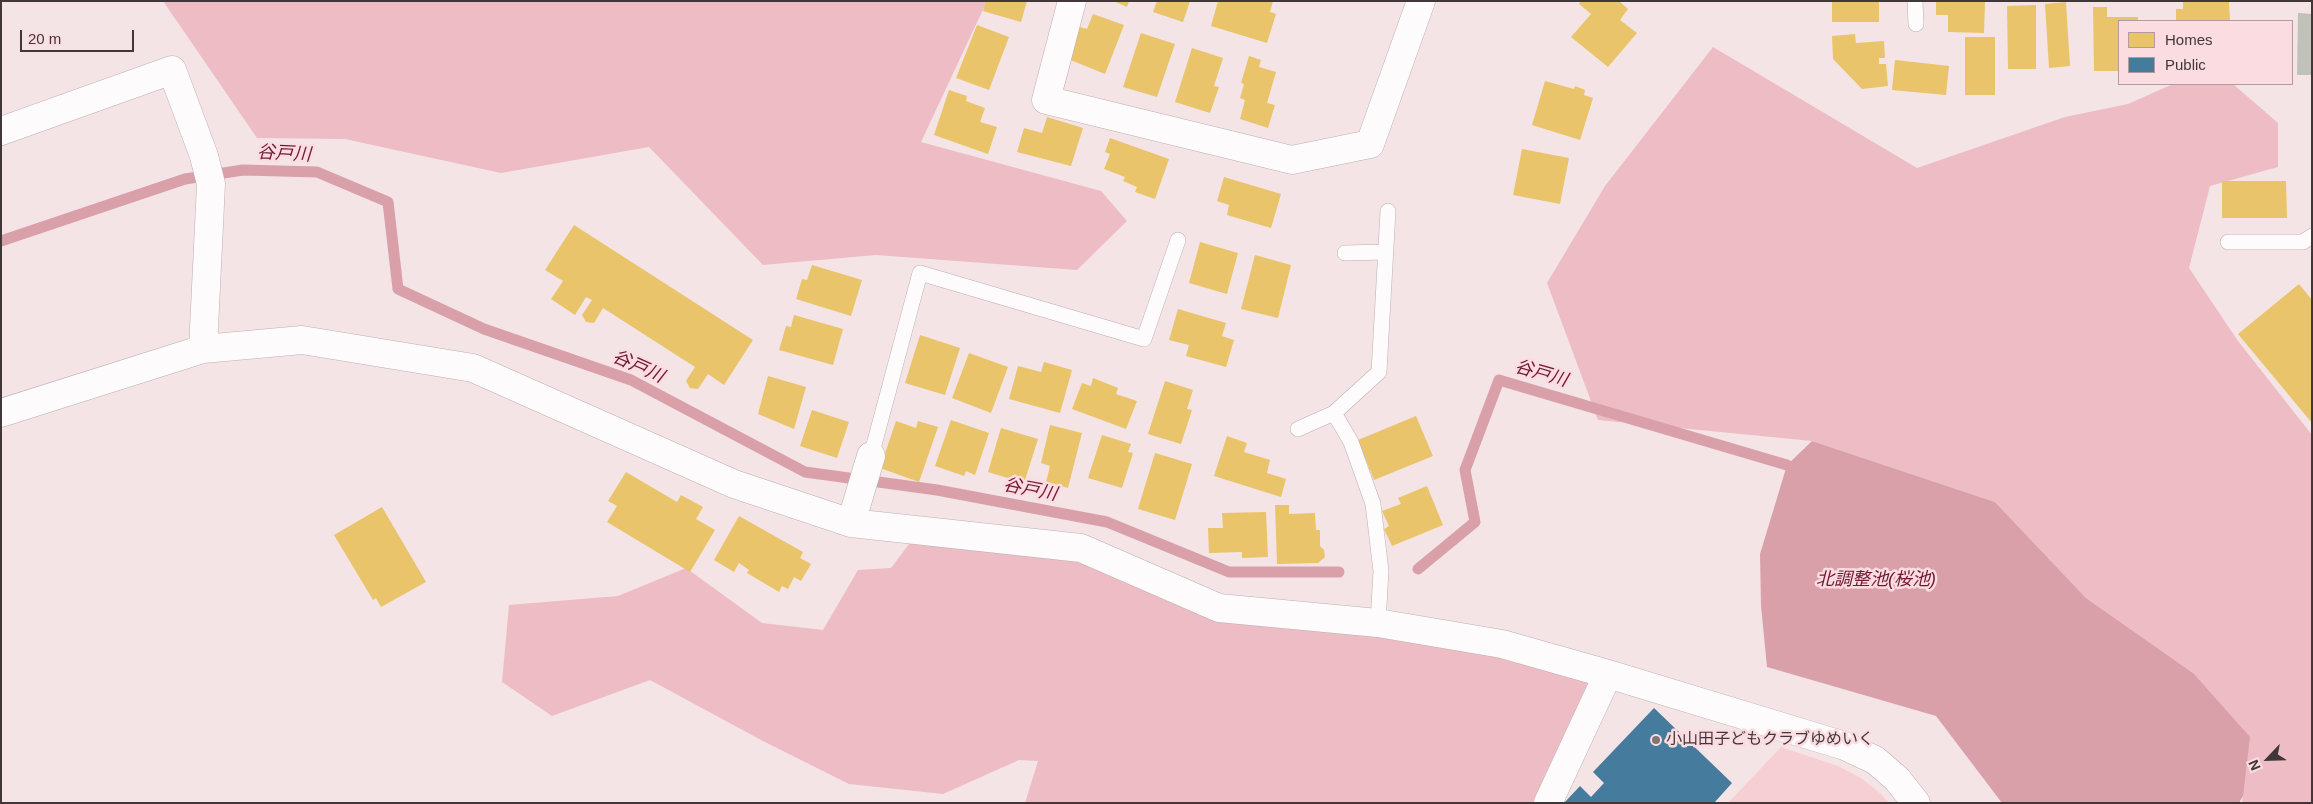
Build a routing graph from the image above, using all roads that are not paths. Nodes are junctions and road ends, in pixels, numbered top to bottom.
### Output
1 (1072, 1) edge
2 (1421, 1) edge
3 (1916, 1) edge
4 (1916, 24) dead end
5 (1, 131) edge
6 (1388, 211) dead end
7 (2312, 236) edge
8 (1178, 240) dead end
9 (2228, 242) dead end
10 (1385, 252) junction
11 (1344, 253) dead end
12 (203, 349) junction
13 (1, 412) edge
14 (1334, 413) junction
15 (1298, 429) dead end
16 (871, 456) joint
17 (854, 514) junction
18 (1378, 623) junction
19 (1608, 674) junction
20 (1548, 803) edge
21 (1916, 803) edge

1 - 2 street
3 - 4 lane
5 - 12 street
6 - 10 lane
7 - 9 lane
8 - 16 lane
10 - 11 lane
10 - 14 lane
12 - 13 street
12 - 17 street
14 - 15 lane
14 - 18 lane
16 - 17 street
17 - 18 street
18 - 19 street
19 - 20 street
19 - 21 street

